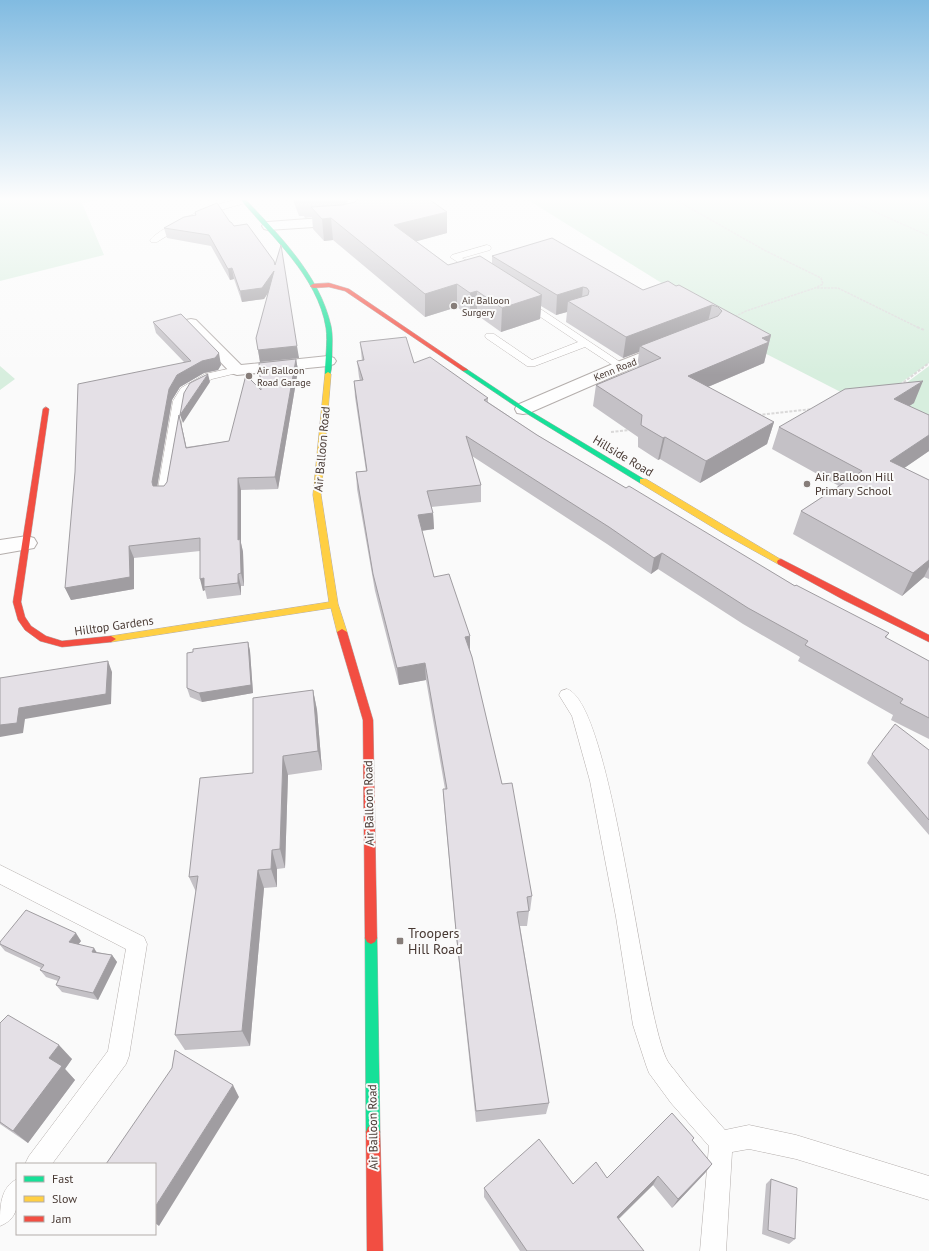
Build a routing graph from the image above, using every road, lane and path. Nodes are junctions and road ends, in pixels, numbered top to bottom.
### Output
1 (294, 258) edge
2 (458, 258) edge
3 (781, 258) edge
4 (488, 278) edge
5 (313, 286) junction
6 (815, 288) junction
7 (514, 295) edge
8 (567, 316) dead end
9 (732, 319) edge
10 (553, 321) junction
11 (191, 323) edge
12 (924, 330) dead end
13 (490, 336) dead end
14 (586, 343) junction
15 (679, 343) edge
16 (328, 361) junction
17 (929, 363) edge
18 (621, 366) junction
19 (237, 370) junction
20 (894, 389) edge
21 (46, 409) dead end
22 (523, 409) junction
23 (816, 409) edge
24 (756, 416) edge
25 (633, 430) edge
26 (573, 439) junction
27 (163, 494) edge
28 (27, 543) junction
29 (0, 547) edge
30 (334, 604) junction
31 (929, 639) edge
32 (567, 695) dead end
33 (0, 874) edge
34 (721, 1142) junction
35 (38, 1163) edge
36 (929, 1188) edge
37 (16, 1192) edge
38 (0, 1214) edge
39 (375, 1251) edge
40 (712, 1251) edge

1 - 5 street, Air Balloon Road
2 - 4 lane
3 - 6 path
5 - 16 street, Air Balloon Road
5 - 22 street, Hillside Road
6 - 9 path
6 - 12 path
7 - 10 lane
8 - 10 lane
10 - 14 lane
11 - 19 street
13 - 14 lane
14 - 18 lane
15 - 18 street, Kenn Road
16 - 19 street
16 - 30 street, Air Balloon Road
17 - 20 path
18 - 22 street, Kenn Road
19 - 27 lane
21 - 28 street, Hilltop Gardens
22 - 26 street, Hillside Road
23 - 24 path
25 - 26 path
26 - 31 street, Hillside Road
28 - 29 street
28 - 30 street, Hilltop Gardens
30 - 39 street, Air Balloon Road
32 - 34 lane
33 - 35 lane
34 - 36 lane
34 - 40 lane
37 - 38 lane

